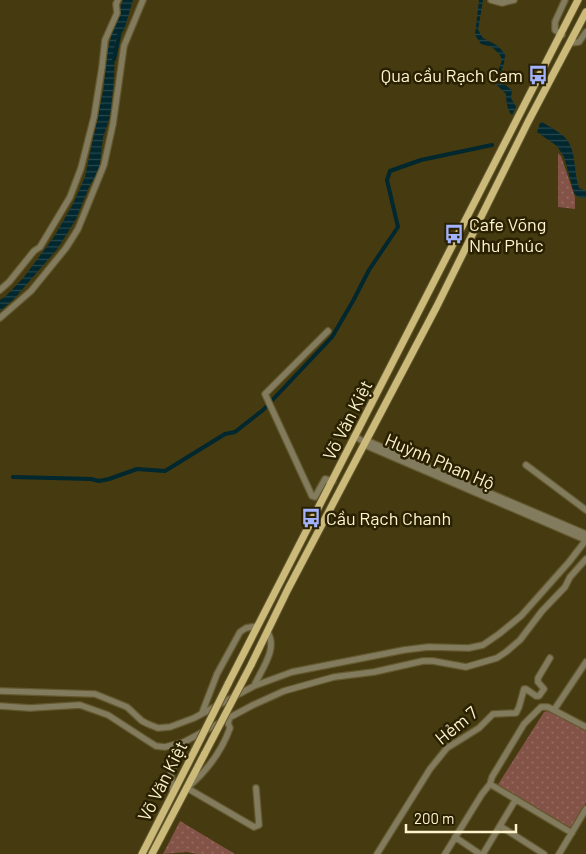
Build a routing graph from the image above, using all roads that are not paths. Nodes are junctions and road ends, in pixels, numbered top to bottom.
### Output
1 (118, 0) edge
2 (143, 0) edge
3 (491, 0) edge
4 (514, 0) edge
5 (565, 0) edge
6 (578, 0) edge
7 (586, 12) edge
8 (586, 32) edge
9 (562, 35) junction
10 (570, 43) junction
11 (481, 193) junction
12 (489, 199) junction
13 (0, 290) edge
14 (0, 318) edge
15 (328, 331) dead end
16 (356, 437) junction
17 (365, 442) junction
18 (526, 465) dead end
19 (333, 481) junction
20 (586, 510) edge
21 (586, 534) edge
22 (586, 540) edge
23 (586, 559) edge
24 (258, 626) junction
25 (267, 632) junction
26 (550, 658) dead end
27 (586, 662) edge
28 (254, 686) junction
29 (0, 691) edge
30 (539, 696) junction
31 (0, 706) edge
32 (543, 706) junction
33 (554, 710) junction
34 (202, 713) junction
35 (230, 717) junction
36 (586, 727) edge
37 (184, 742) junction
38 (490, 784) junction
39 (187, 788) junction
40 (256, 788) dead end
41 (173, 794) junction
42 (516, 799) junction
43 (586, 809) edge
44 (500, 826) junction
45 (572, 833) junction
46 (455, 837) junction
47 (142, 854) edge
48 (152, 854) edge
49 (377, 854) edge
50 (444, 854) edge
51 (482, 854) edge
52 (544, 854) edge
53 (559, 854) edge

1 - 13 street
2 - 14 street
3 - 4 street
5 - 9 street
6 - 9 main road, Võ Văn Kiệt
7 - 10 main road, Võ Văn Kiệt
8 - 10 street
9 - 11 main road, Võ Văn Kiệt
10 - 12 main road, Võ Văn Kiệt
11 - 12 main road
11 - 16 main road, Võ Văn Kiệt
12 - 17 main road, Võ Văn Kiệt
15 - 19 street
16 - 17 street
16 - 19 main road, Võ Văn Kiệt
17 - 21 street, Huỳnh Phan Hộ
17 - 22 street, Huỳnh Phan Hộ
17 - 25 main road, Võ Văn Kiệt
18 - 20 street
19 - 24 main road, Võ Văn Kiệt
22 - 28 street
23 - 35 street
24 - 34 street
24 - 41 main road, Võ Văn Kiệt, bridge
25 - 28 street
25 - 39 main road, Võ Văn Kiệt, bridge
26 - 30 street
27 - 33 street
28 - 34 street
29 - 34 street
30 - 32 street
30 - 49 street, Hẻm 7
31 - 37 street
32 - 33 street
32 - 38 street
33 - 36 street
35 - 37 street
35 - 39 street
37 - 41 street
38 - 42 street
38 - 46 street
39 - 40 street
39 - 48 main road, Võ Văn Kiệt
41 - 47 main road, Võ Văn Kiệt
42 - 44 street
42 - 45 street
43 - 45 street
44 - 51 street
44 - 52 street
45 - 53 street
46 - 50 street
46 - 51 street

